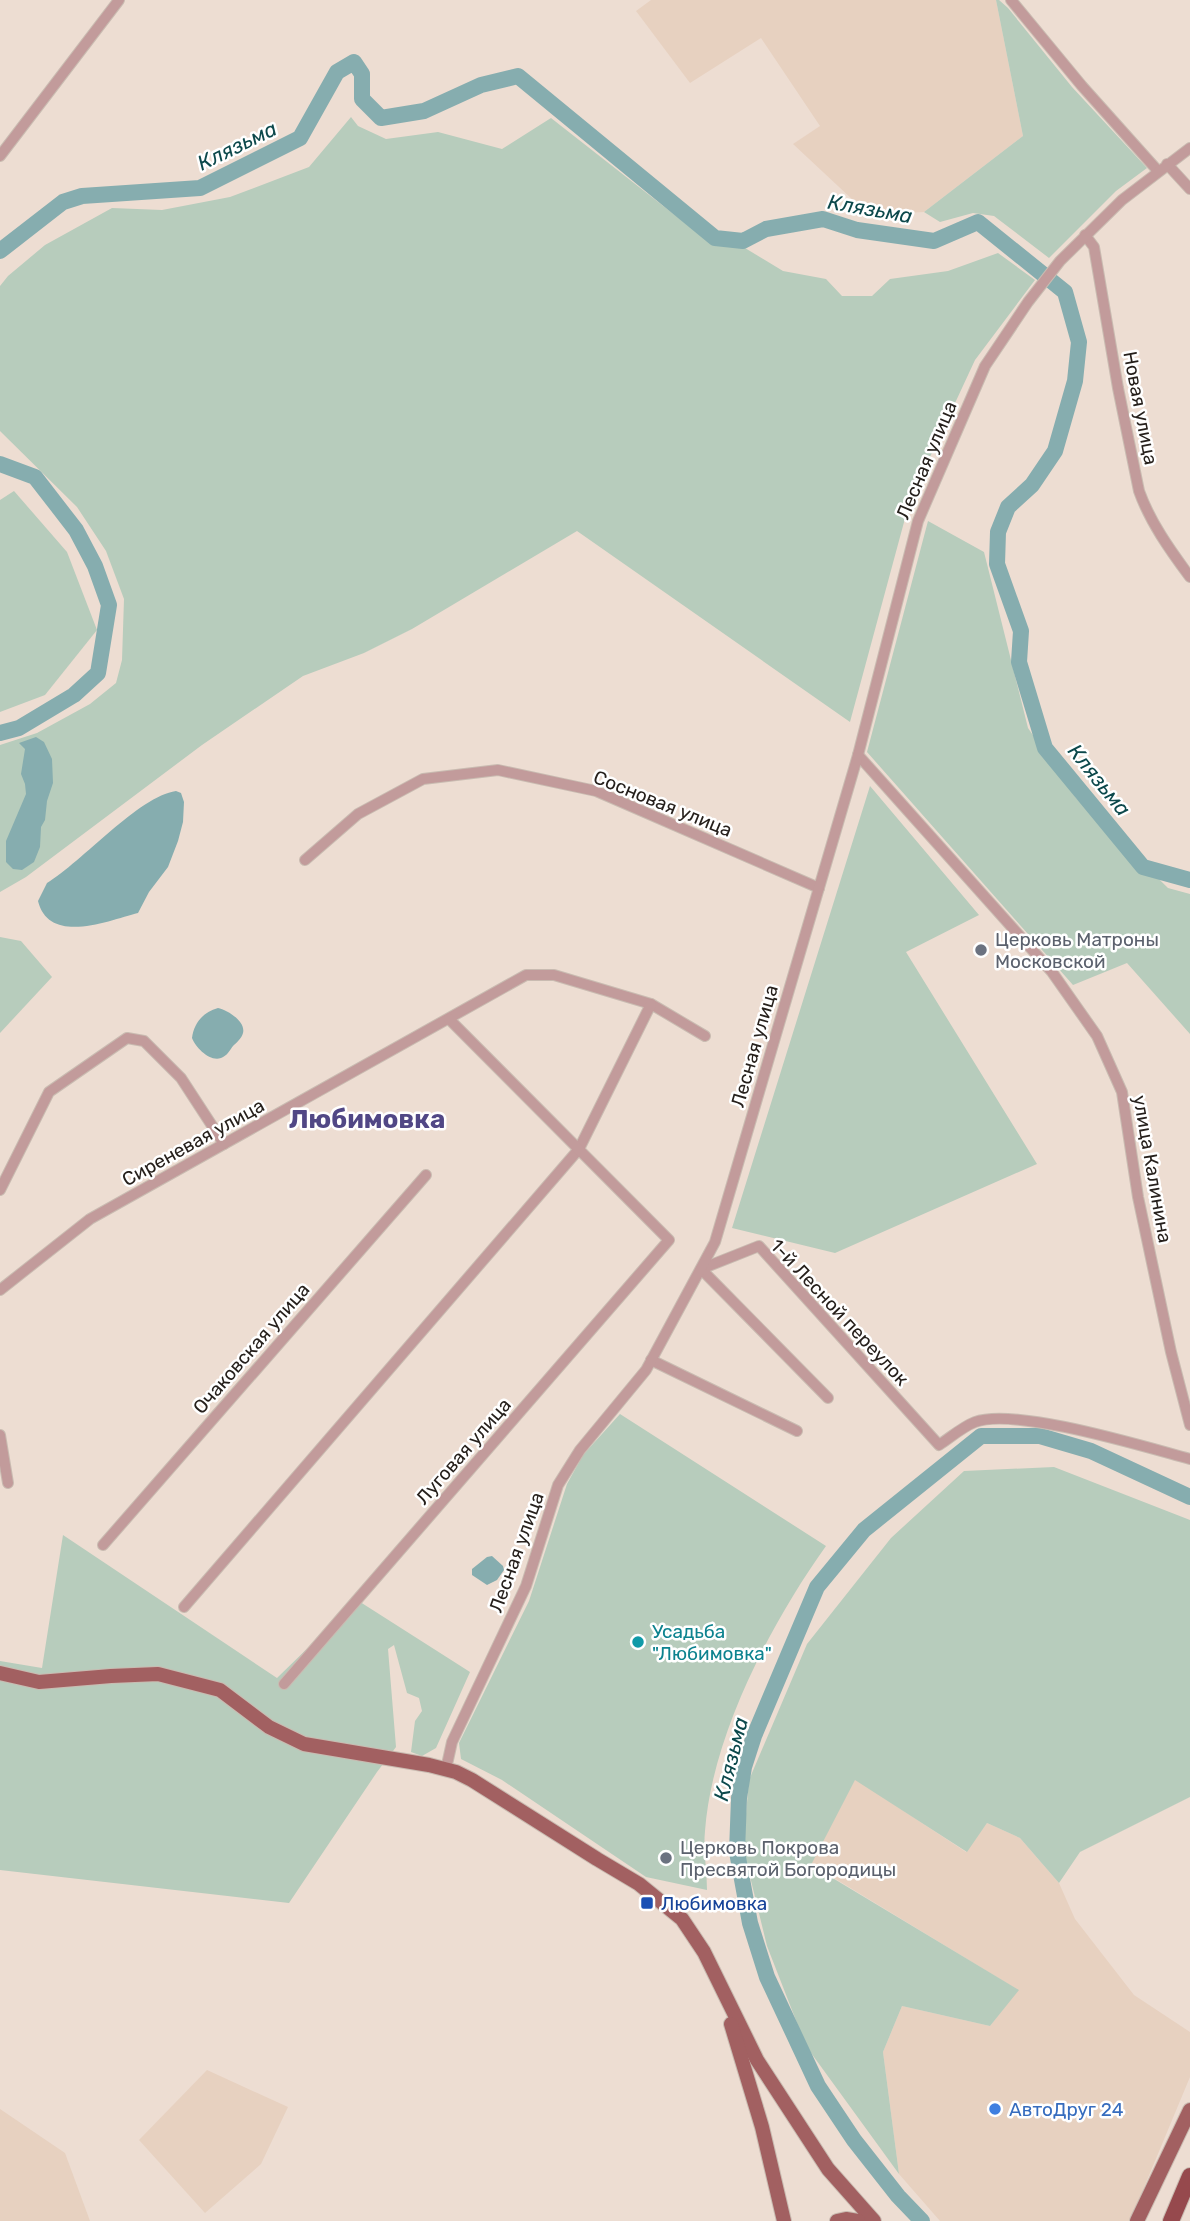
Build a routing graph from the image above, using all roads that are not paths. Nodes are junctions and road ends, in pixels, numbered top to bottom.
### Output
1 (119, 0) edge
2 (1011, 0) edge
3 (1190, 148) edge
4 (0, 156) edge
5 (1163, 167) junction
6 (1190, 189) edge
7 (1085, 235) junction
8 (1190, 577) edge
9 (858, 755) junction
10 (305, 860) dead end
11 (819, 888) junction
12 (651, 1004) junction
13 (449, 1018) junction
14 (705, 1036) dead end
15 (224, 1144) junction
16 (579, 1149) junction
17 (426, 1175) dead end
18 (0, 1190) edge
19 (701, 1269) junction
20 (0, 1290) edge
21 (651, 1360) junction
22 (828, 1398) dead end
23 (1190, 1425) edge
24 (797, 1431) dead end
25 (0, 1434) edge
26 (1190, 1459) edge
27 (8, 1483) dead end
28 (103, 1545) dead end
29 (184, 1607) dead end
30 (0, 1672) edge
31 (284, 1684) dead end
32 (446, 1769) junction
33 (717, 1979) junction
34 (1190, 2110) edge
35 (1190, 2176) edge
36 (1173, 2216) edge
37 (784, 2221) edge
38 (837, 2221) edge
39 (858, 2221) edge
40 (874, 2221) edge
41 (1137, 2221) edge

1 - 4 street
2 - 5 street
3 - 5 street, Лесная улица
5 - 6 street
5 - 7 street, Лесная улица
7 - 8 street, Новая улица
7 - 9 street, Лесная улица
9 - 11 street, Лесная улица
9 - 23 street, улица Калинина
10 - 11 street, Сосновая улица
11 - 19 street, Лесная улица
12 - 13 street, Сиреневая улица
12 - 14 street, Сиреневая улица
12 - 16 street
13 - 15 street, Сиреневая улица
13 - 16 street
15 - 18 street
15 - 20 street, Сиреневая улица
16 - 29 street
16 - 31 street, Луговая улица
17 - 28 street, Очаковская улица
19 - 21 street, Лесная улица
19 - 22 street
19 - 26 street, 1-й Лесной переулок
21 - 24 street
21 - 32 street, Лесная улица
25 - 27 street
30 - 32 main road
32 - 33 main road
33 - 37 main road
33 - 40 main road
34 - 41 main road
35 - 36 highway
38 - 39 main road

